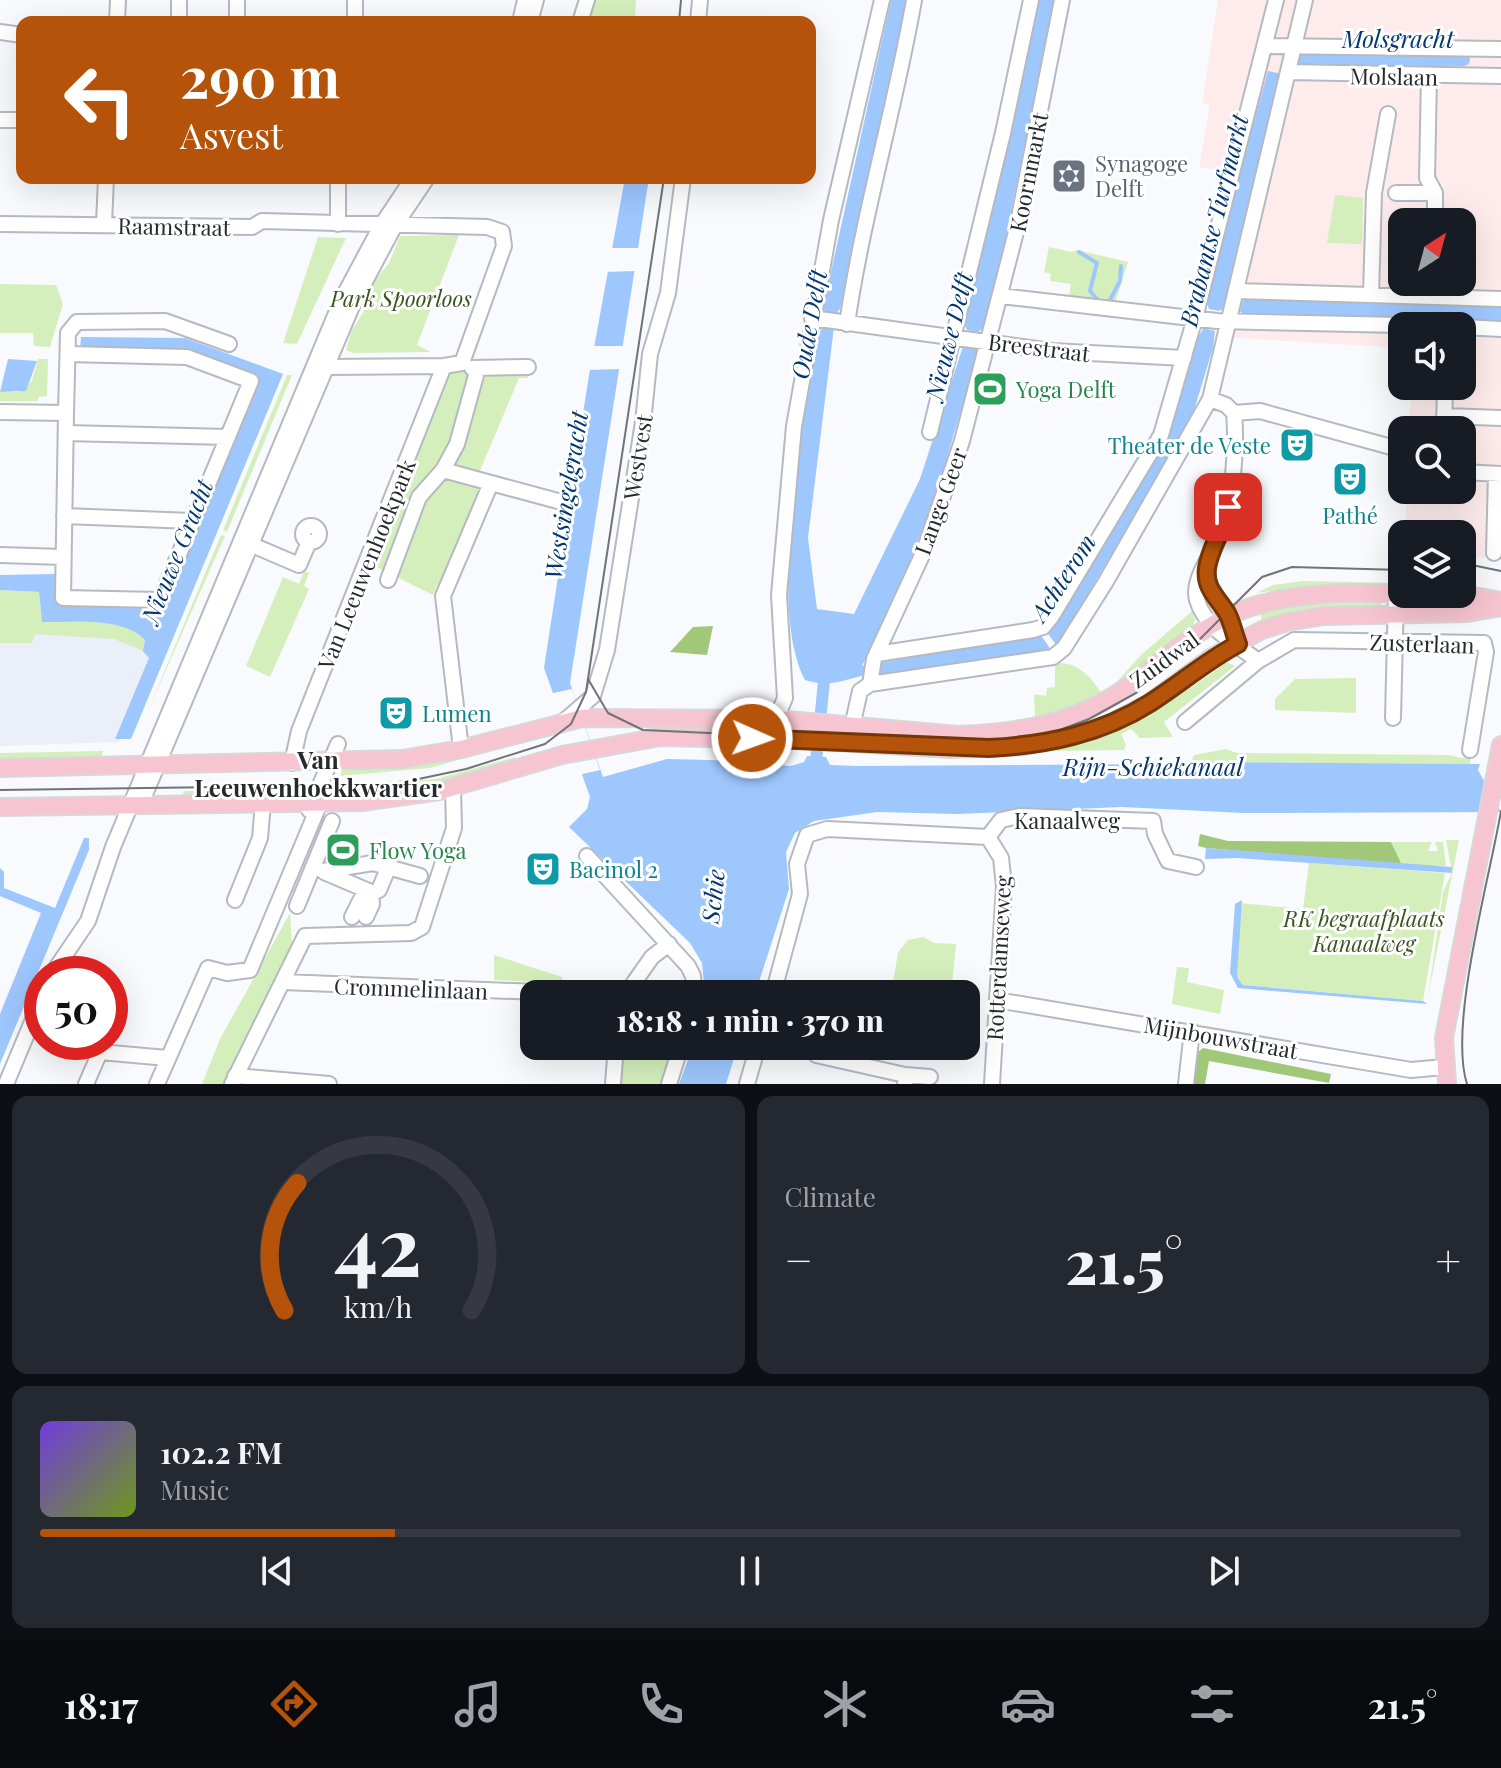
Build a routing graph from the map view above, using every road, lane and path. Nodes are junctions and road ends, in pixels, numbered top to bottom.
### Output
1 (882, 0) edge
2 (914, 0) edge
3 (1031, 0) edge
4 (1062, 0) edge
5 (1276, 0) edge
6 (1305, 0) edge
7 (1264, 46) junction
8 (1294, 48) junction
9 (1501, 49) edge
10 (1437, 65) junction
11 (1258, 68) junction
12 (1288, 72) junction
13 (1501, 76) edge
14 (1388, 114) dead end
15 (106, 184) edge
16 (338, 184) edge
17 (410, 184) edge
18 (422, 184) edge
19 (682, 184) edge
20 (1396, 193) dead end
21 (1435, 193) junction
22 (1435, 208) edge
23 (0, 224) edge
24 (104, 224) junction
25 (338, 224) junction
26 (387, 226) junction
27 (1371, 295) junction
28 (1005, 297) junction
29 (1501, 299) edge
30 (1443, 307) edge
31 (1221, 311) junction
32 (830, 320) junction
33 (1476, 328) edge
34 (1501, 329) edge
35 (958, 336) junction
36 (984, 341) junction
37 (229, 344) dead end
38 (68, 354) junction
39 (1184, 358) junction
40 (322, 363) junction
41 (444, 366) junction
42 (528, 367) dead end
43 (1210, 399) junction
44 (0, 412) edge
45 (66, 413) junction
46 (1234, 413) junction
47 (1501, 418) edge
48 (1476, 420) edge
49 (930, 432) dead end
50 (66, 433) junction
51 (228, 437) junction
52 (1388, 447) edge
53 (443, 470) junction
54 (1476, 473) edge
55 (1498, 474) edge
56 (491, 483) junction
57 (565, 503) dead end
58 (64, 516) junction
59 (192, 521) junction
60 (309, 542) dead end
61 (246, 543) junction
62 (1494, 553) dead end
63 (0, 555) edge
64 (63, 557) junction
65 (1207, 564) junction
66 (388, 580) dead end
67 (1388, 595) edge
68 (1476, 597) edge
69 (1501, 601) edge
70 (1501, 607) edge
71 (1395, 608) edge
72 (1229, 617) junction
73 (1395, 617) junction
74 (1211, 625) junction
75 (1394, 641) junction
76 (1238, 644) junction
77 (1258, 661) junction
78 (872, 669) junction
79 (581, 714) junction
80 (1393, 718) dead end
81 (776, 719) junction
82 (1185, 722) dead end
83 (852, 727) junction
84 (830, 733) junction
85 (338, 744) dead end
86 (1501, 745) edge
87 (461, 749) junction
88 (1470, 750) dead end
89 (329, 762) junction
90 (292, 763) junction
91 (152, 765) junction
92 (0, 768) edge
93 (453, 788) junction
94 (263, 803) junction
95 (316, 803) junction
96 (136, 805) junction
97 (0, 807) edge
98 (305, 821) dead end
99 (332, 821) dead end
100 (988, 837) junction
101 (587, 856) dead end
102 (1168, 861) junction
103 (389, 866) junction
104 (1196, 867) dead end
105 (318, 870) junction
106 (1153, 871) dead end
107 (420, 876) dead end
108 (371, 892) junction
109 (235, 900) dead end
110 (297, 906) dead end
111 (359, 917) dead end
112 (669, 944) junction
113 (61, 956) edge
114 (636, 980) edge
115 (693, 980) edge
116 (777, 980) edge
117 (283, 982) junction
118 (520, 991) edge
119 (997, 1000) junction
120 (1192, 1031) junction
121 (24, 1041) edge
122 (167, 1058) junction
123 (615, 1060) edge
124 (677, 1060) edge
125 (754, 1060) edge
126 (835, 1060) edge
127 (1448, 1067) junction
128 (930, 1077) dead end
129 (905, 1079) edge
130 (234, 1080) edge
131 (6, 1084) edge
132 (86, 1084) edge
133 (157, 1084) edge
134 (329, 1084) edge
135 (613, 1084) edge
136 (669, 1084) edge
137 (747, 1084) edge
138 (992, 1084) edge
139 (1186, 1084) edge
140 (1447, 1084) edge
141 (1456, 1084) edge

1 - 32 street
2 - 32 street
3 - 35 street, Koornmarkt
4 - 28 street, Koornmarkt
5 - 7 street
6 - 8 street
7 - 8 street, Molslaan
7 - 11 street
8 - 10 street, Molslaan
8 - 12 street
9 - 10 street, Molslaan
10 - 12 street, Molslaan
10 - 13 street, Molslaan
10 - 21 street
11 - 12 street, Molslaan
11 - 31 street
12 - 31 street
14 - 27 street
15 - 24 street
16 - 25 street
17 - 26 street
18 - 26 street
19 - 79 street, Westvest
20 - 21 street
21 - 22 street
23 - 24 street, Raamstraat
24 - 25 street, Raamstraat
25 - 26 street, Raamstraat
26 - 40 street
26 - 41 street, Raamstraat
27 - 30 street
27 - 31 street
28 - 31 street
28 - 36 street, Koornmarkt
29 - 30 street
30 - 31 street
31 - 39 street
31 - 43 street
32 - 35 street, Breestraat
32 - 81 street
33 - 34 street
35 - 36 street, Breestraat
35 - 49 street, Koornmarkt
36 - 39 street, Breestraat
36 - 78 street, Lange Geer
37 - 38 street
38 - 45 street
38 - 51 street
39 - 78 street
40 - 41 street
40 - 61 street
41 - 90 street, Van Leeuwenhoekpark
42 - 53 street, Van Leeuwenhoekpark
43 - 46 street
43 - 78 street
44 - 45 street
45 - 50 street
46 - 52 street
46 - 65 street
47 - 48 street
50 - 51 street
50 - 58 street
51 - 59 street
53 - 56 street, Van Leeuwenhoekpark
53 - 66 street, Van Leeuwenhoekpark
54 - 55 street
55 - 62 street
56 - 57 street, Van Leeuwenhoekpark
56 - 87 street
58 - 59 street
58 - 64 street
59 - 64 street
60 - 61 street
61 - 91 street
63 - 64 street
65 - 72 street
65 - 74 street
67 - 72 main road, Zuidwal
68 - 69 main road, Zuidwal
70 - 73 main road, Zuidwal
71 - 73 street
72 - 74 main road, Zuidwal
72 - 76 street
73 - 75 street
73 - 76 main road, Zuidwal
74 - 76 street
74 - 83 main road, Zuidwal
75 - 77 street, Zusterlaan
75 - 80 street
75 - 88 street, Zusterlaan
76 - 77 street
76 - 84 main road, Zuidwal
77 - 82 street, Zusterlaan
78 - 83 street
79 - 81 main road, Zuidwal
79 - 87 main road, Zuidwal
81 - 84 main road, Zuidwal
83 - 84 main road, Zuidwal
84 - 93 main road, Zuidwal
85 - 89 street
86 - 127 main road
87 - 89 main road, Zuidwal
89 - 90 main road, Zuidwal
89 - 95 street
90 - 91 main road, Zuidwal
91 - 92 main road, Zuidwal
91 - 96 street
93 - 95 main road, Zuidwal
93 - 117 street
94 - 95 main road, Zuidwal
94 - 96 main road, Zuidwal
94 - 109 street
95 - 98 street
95 - 122 street
96 - 97 main road, Zuidwal
96 - 113 street
99 - 105 street
100 - 102 street, Kanaalweg
100 - 116 street
100 - 119 street, Rotterdamseweg
101 - 112 street
102 - 104 street
102 - 106 street
103 - 105 street
103 - 107 street
103 - 108 street
105 - 108 street
105 - 110 street
108 - 111 street
112 - 114 street
112 - 115 street
117 - 118 street, Crommelinlaan
117 - 130 street
119 - 120 street, Mijnbouwstraat
119 - 138 street, Rotterdamseweg
120 - 127 street, Mijnbouwstraat
120 - 139 street
121 - 131 street
122 - 132 street
122 - 133 street
123 - 135 street
124 - 136 street
125 - 137 street
126 - 129 street
127 - 140 main road
127 - 141 main road
128 - 129 street
130 - 134 street

